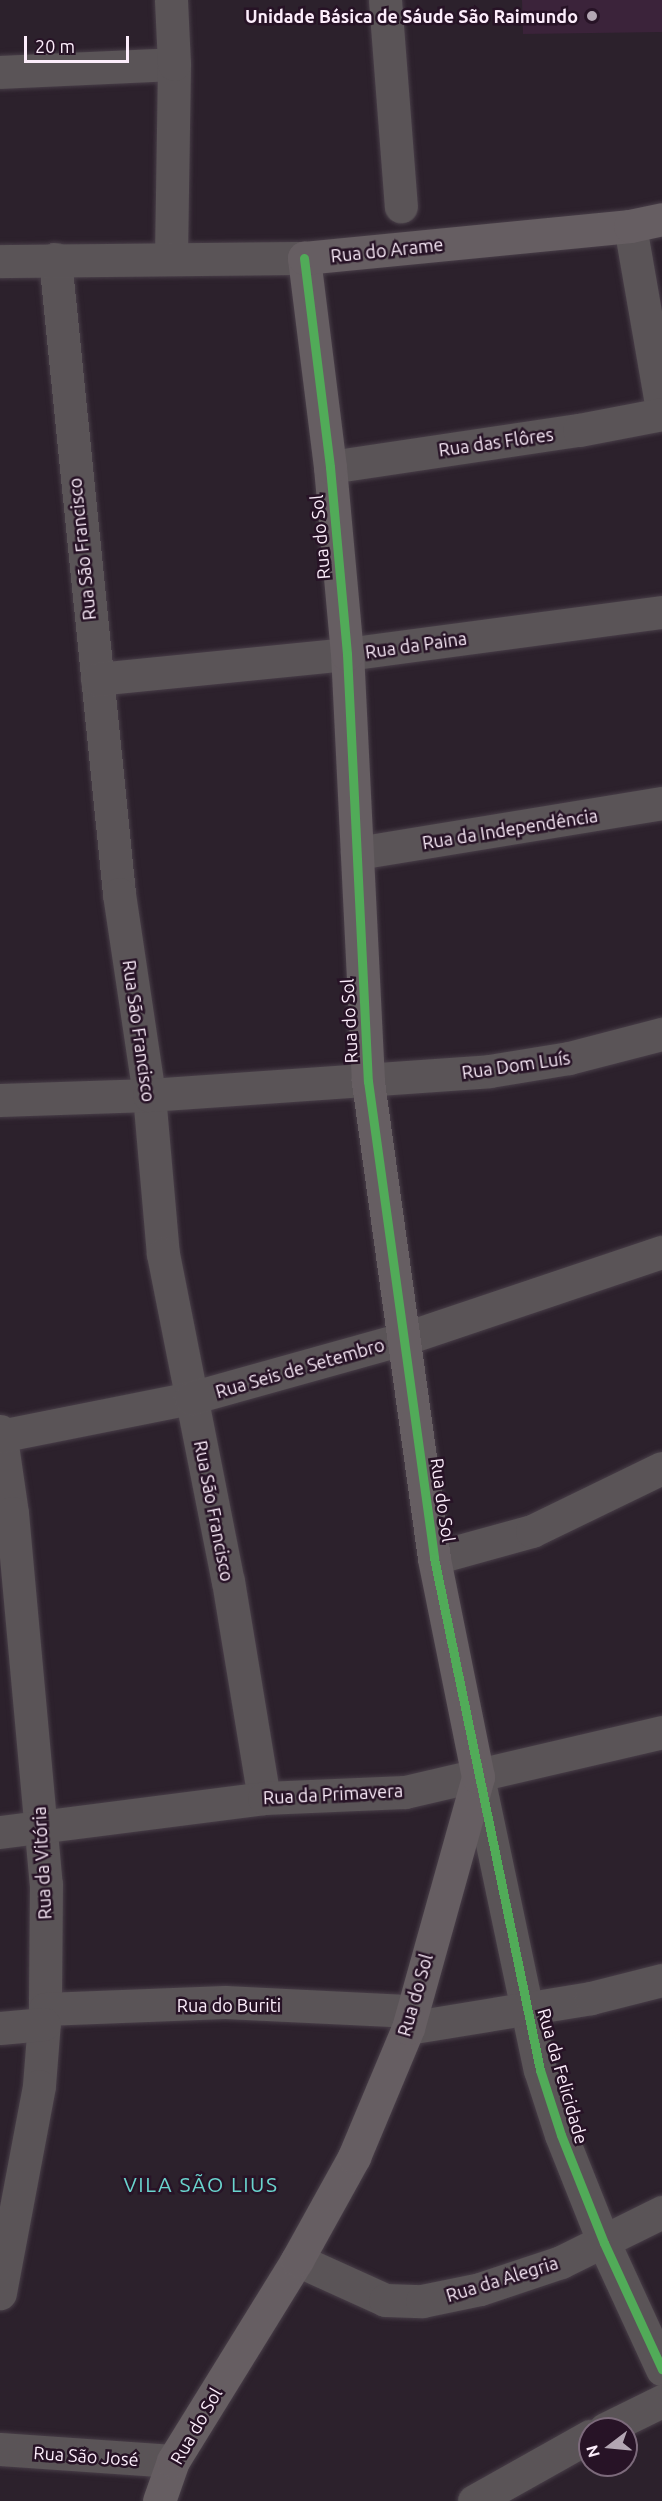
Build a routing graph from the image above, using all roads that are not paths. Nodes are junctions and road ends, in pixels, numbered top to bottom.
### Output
1 (171, 0) edge
2 (385, 0) edge
3 (174, 64) junction
4 (0, 72) edge
5 (401, 206) dead end
6 (662, 219) edge
7 (630, 226) junction
8 (171, 256) junction
9 (304, 258) junction
10 (55, 259) junction
11 (0, 261) edge
12 (662, 412) edge
13 (330, 467) junction
14 (662, 612) edge
15 (346, 654) junction
16 (97, 679) junction
17 (662, 803) edge
18 (357, 853) junction
19 (662, 1034) edge
20 (368, 1081) junction
21 (149, 1095) junction
22 (0, 1100) edge
23 (662, 1252) edge
24 (403, 1339) junction
25 (191, 1398) junction
26 (0, 1434) edge
27 (662, 1468) edge
28 (434, 1558) junction
29 (12, 1639) edge
30 (662, 1732) edge
31 (478, 1777) junction
32 (264, 1798) junction
33 (40, 1825) junction
34 (0, 1832) edge
35 (662, 1980) edge
36 (526, 2009) junction
37 (44, 2016) junction
38 (410, 2019) junction
39 (0, 2028) edge
40 (662, 2212) edge
41 (604, 2243) junction
42 (297, 2260) junction
43 (0, 2293) edge
44 (662, 2368) edge
45 (662, 2401) edge
46 (629, 2417) edge
47 (578, 2443) edge
48 (0, 2449) edge
49 (173, 2462) junction
50 (159, 2501) edge
51 (474, 2501) edge

1 - 3 street
2 - 5 street
3 - 4 street
3 - 8 street
6 - 7 street, Rua do Arame
7 - 9 street, Rua do Arame
7 - 12 street
8 - 9 street, Rua do Arame
8 - 10 street, Rua do Arame
9 - 13 street, Rua do Sol
10 - 11 street, Rua do Arame
10 - 16 street, Rua São Francisco
12 - 13 street, Rua das Flôres
13 - 15 street, Rua do Sol
14 - 15 street, Rua da Paina
15 - 16 street, Rua da Paina
15 - 18 street, Rua do Sol
16 - 21 street, Rua São Francisco
17 - 18 street, Rua da Independência
18 - 20 street, Rua do Sol
19 - 20 street, Rua Dom Luís
20 - 21 street, Rua Dom Luís
20 - 24 street, Rua do Sol
21 - 22 street, Rua Dom Luís
21 - 25 street, Rua São Francisco
23 - 24 street, Rua Seis de Setembro
24 - 25 street, Rua Seis de Setembro
24 - 28 street, Rua do Sol
25 - 26 street, Rua Seis de Setembro
25 - 32 street, Rua São Francisco
26 - 29 street, Rua da Vitória
27 - 28 street
28 - 31 street, Rua do Sol
29 - 33 street, Rua da Vitória
30 - 31 street, Rua da Primavera
31 - 32 street, Rua da Primavera
31 - 36 street, Rua da Felicidade
31 - 38 street, Rua do Sol
32 - 33 street, Rua da Primavera
33 - 34 street, Rua da Primavera
33 - 37 street, Rua da Vitória
35 - 36 street, Rua do Buriti
36 - 38 street, Rua do Buriti
36 - 41 street, Rua da Felicidade
37 - 38 street, Rua do Buriti
37 - 39 street, Rua do Buriti
37 - 43 street, Rua da Vitória
38 - 42 street, Rua do Sol
40 - 41 street
41 - 42 street, Rua da Alegria
41 - 44 street, Rua da Felicidade
42 - 49 street, Rua do Sol
45 - 46 street
47 - 51 street
48 - 49 street, Rua São José
49 - 50 street, Rua do Sol

